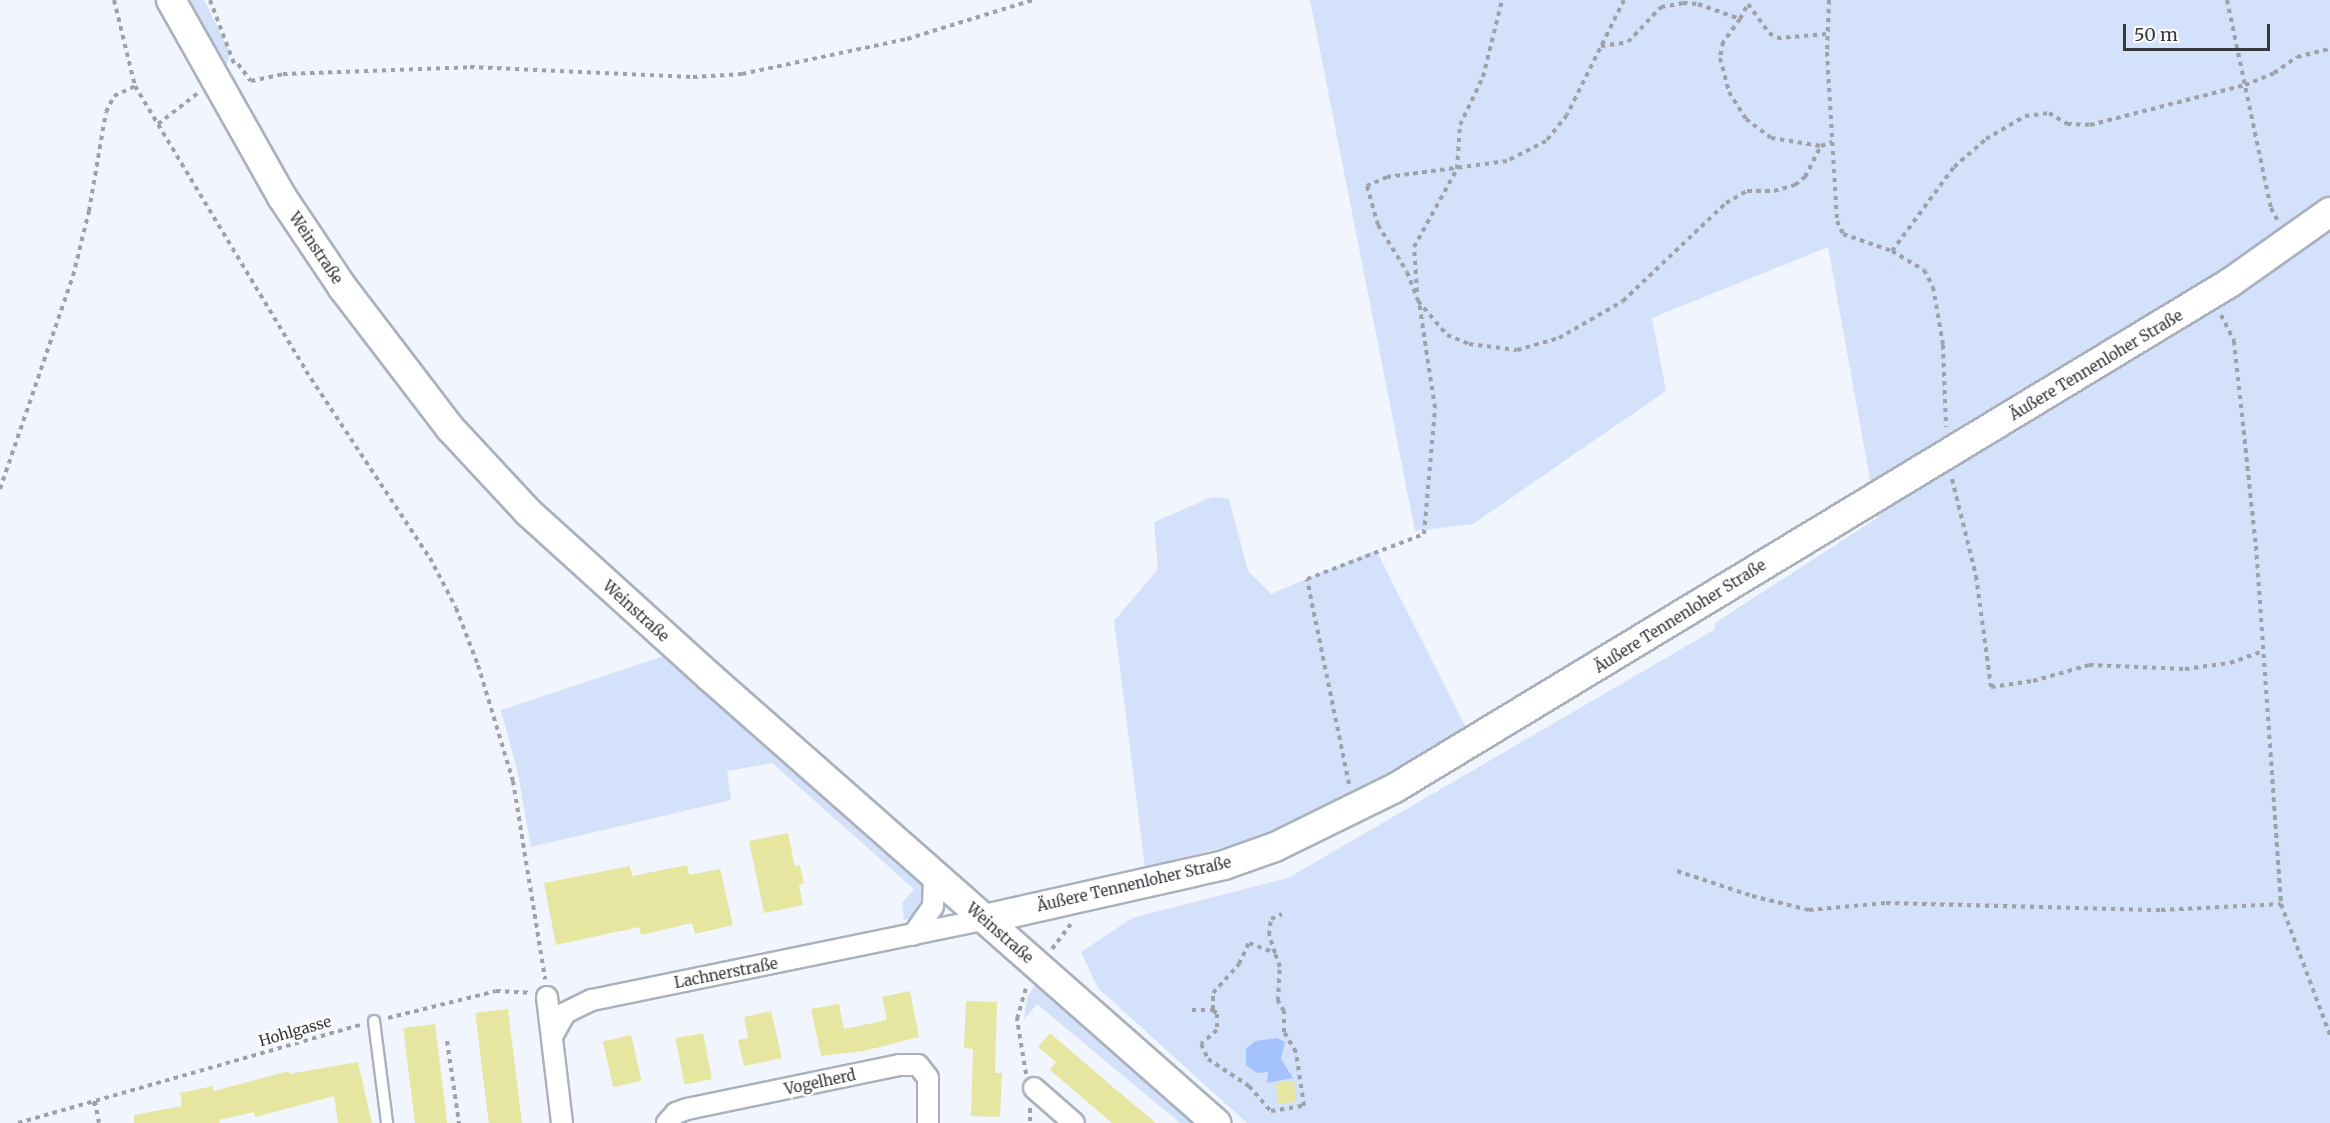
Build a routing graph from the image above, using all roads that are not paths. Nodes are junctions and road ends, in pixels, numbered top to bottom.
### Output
1 (171, 0) edge
2 (2330, 212) edge
3 (934, 876) junction
4 (985, 919) junction
5 (913, 935) junction
6 (547, 997) road end
7 (374, 1021) road end
8 (554, 1034) junction
9 (1030, 1087) road end
10 (387, 1123) edge
11 (562, 1123) edge
12 (668, 1123) edge
13 (928, 1123) edge
14 (1073, 1123) edge
15 (1216, 1123) edge

1 - 3 main road, Weinstraße
2 - 4 main road, Äußere Tennenloher Straße
3 - 4 main road, Weinstraße
3 - 5 street
4 - 5 street, Lachnerstraße
4 - 15 main road, Weinstraße
5 - 8 street, Lachnerstraße
6 - 8 street
7 - 10 lane
8 - 11 street
9 - 14 street
12 - 13 street, Vogelherd

